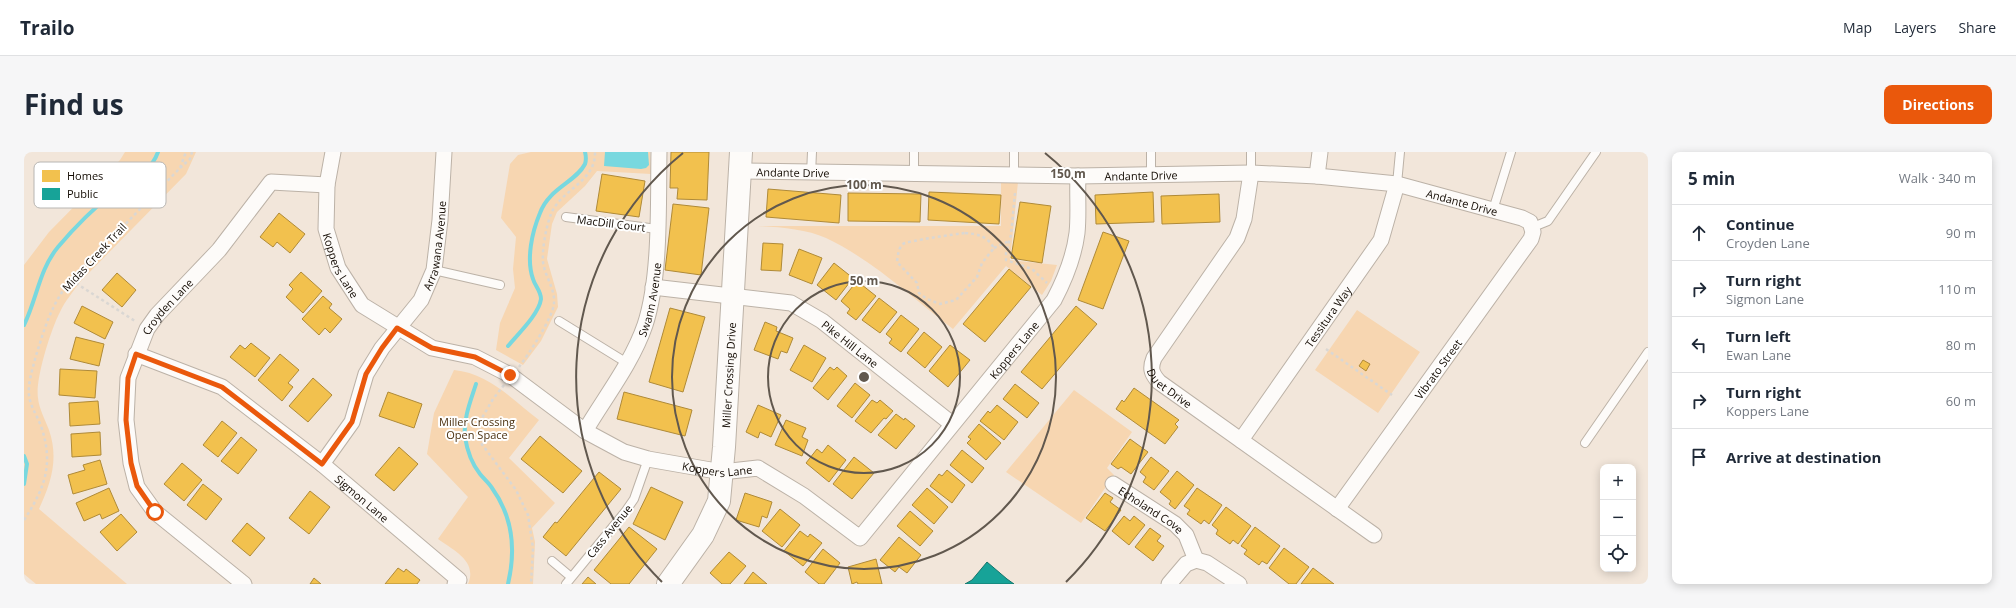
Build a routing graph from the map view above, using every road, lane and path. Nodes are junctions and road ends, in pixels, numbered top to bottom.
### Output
1 (186, 152) edge
2 (192, 152) edge
3 (333, 152) edge
4 (444, 152) edge
5 (595, 152) edge
6 (659, 152) edge
7 (812, 152) edge
8 (914, 152) edge
9 (1014, 152) edge
10 (1151, 152) edge
11 (1251, 152) edge
12 (1320, 152) edge
13 (1400, 152) edge
14 (1512, 152) edge
15 (1596, 152) edge
16 (741, 162) edge
17 (180, 168) junction
18 (1251, 173) junction
19 (811, 174) junction
20 (914, 175) junction
21 (1151, 175) junction
22 (1014, 176) junction
23 (1078, 176) junction
24 (1317, 176) junction
25 (166, 182) edge
26 (1397, 184) junction
27 (327, 185) junction
28 (1015, 193) dead end
29 (141, 208) edge
30 (1493, 210) junction
31 (566, 217) dead end
32 (1533, 227) junction
33 (657, 229) junction
34 (1009, 241) junction
35 (994, 248) junction
36 (434, 270) junction
37 (71, 280) junction
38 (1047, 283) dead end
39 (500, 285) dead end
40 (653, 287) junction
41 (733, 297) junction
42 (135, 321) dead end
43 (559, 321) dead end
44 (397, 328) junction
45 (1326, 349) dead end
46 (1648, 352) edge
47 (136, 354) junction
48 (627, 363) junction
49 (519, 367) dead end
50 (505, 384) dead end
51 (1392, 395) dead end
52 (952, 424) junction
53 (585, 431) junction
54 (1241, 440) junction
55 (1585, 443) dead end
56 (648, 459) junction
57 (322, 464) junction
58 (722, 472) junction
59 (1113, 484) dead end
60 (1337, 508) junction
61 (24, 520) edge
62 (1374, 535) dead end
63 (1196, 560) junction
64 (552, 561) dead end
65 (571, 577) junction
66 (675, 581) edge
67 (457, 582) edge
68 (244, 584) edge
69 (531, 584) edge
70 (566, 584) edge
71 (1169, 584) edge
72 (1239, 584) edge

1 - 17 path, Midas Creek Trail
2 - 17 path, Midas Creek Trail
3 - 27 street, Koppers Lane
4 - 36 street, Arrawana Avenue
5 - 49 path
6 - 33 street, Swann Avenue
7 - 19 lane
8 - 20 lane
9 - 22 lane
10 - 21 lane
11 - 18 lane
12 - 24 street
13 - 26 lane
14 - 30 lane
15 - 32 lane
16 - 19 street, Andante Drive
16 - 41 street, Miller Crossing Drive
17 - 25 path, Midas Creek Trail
18 - 21 street, Andante Drive
18 - 24 street, Andante Drive
18 - 54 street, Duet Drive
19 - 20 street, Andante Drive
20 - 22 street, Andante Drive
21 - 23 street, Andante Drive
22 - 23 street, Andante Drive
23 - 52 street, Koppers Lane
24 - 26 street, Andante Drive
26 - 30 street, Andante Drive
26 - 54 street, Tessitura Way
27 - 44 street, Koppers Lane
27 - 47 street, Croyden Lane
28 - 34 path
29 - 37 path, Midas Creek Trail
30 - 32 street, Andante Drive
31 - 33 lane, MacDill Court
32 - 60 street, Vibrato Street
33 - 40 street, Swann Avenue
34 - 35 path
34 - 38 path
35 - 35 path
36 - 39 lane
36 - 44 street, Arrawana Avenue
37 - 42 path
37 - 61 path, Midas Creek Trail
40 - 41 street, Pike Hill Lane
40 - 48 street, Swann Avenue
41 - 52 street, Pike Hill Lane
41 - 58 street, Miller Crossing Drive
43 - 48 lane
44 - 53 street, Koppers Lane
44 - 57 street, Arrawana Avenue
45 - 51 path
46 - 55 lane
47 - 57 street, Sigmon Lane
47 - 68 street, Croyden Lane
48 - 53 street, Swann Avenue
50 - 69 path
52 - 58 street, Koppers Lane
53 - 56 street, Koppers Lane
54 - 60 street, Duet Drive
56 - 58 street, Koppers Lane
56 - 65 lane, Cass Avenue
57 - 67 street, Sigmon Lane
58 - 66 street, Miller Crossing Drive
59 - 63 street, Echoland Cove
60 - 62 street, Duet Drive
63 - 71 street
63 - 72 street
64 - 65 lane
65 - 70 lane, Cass Avenue

